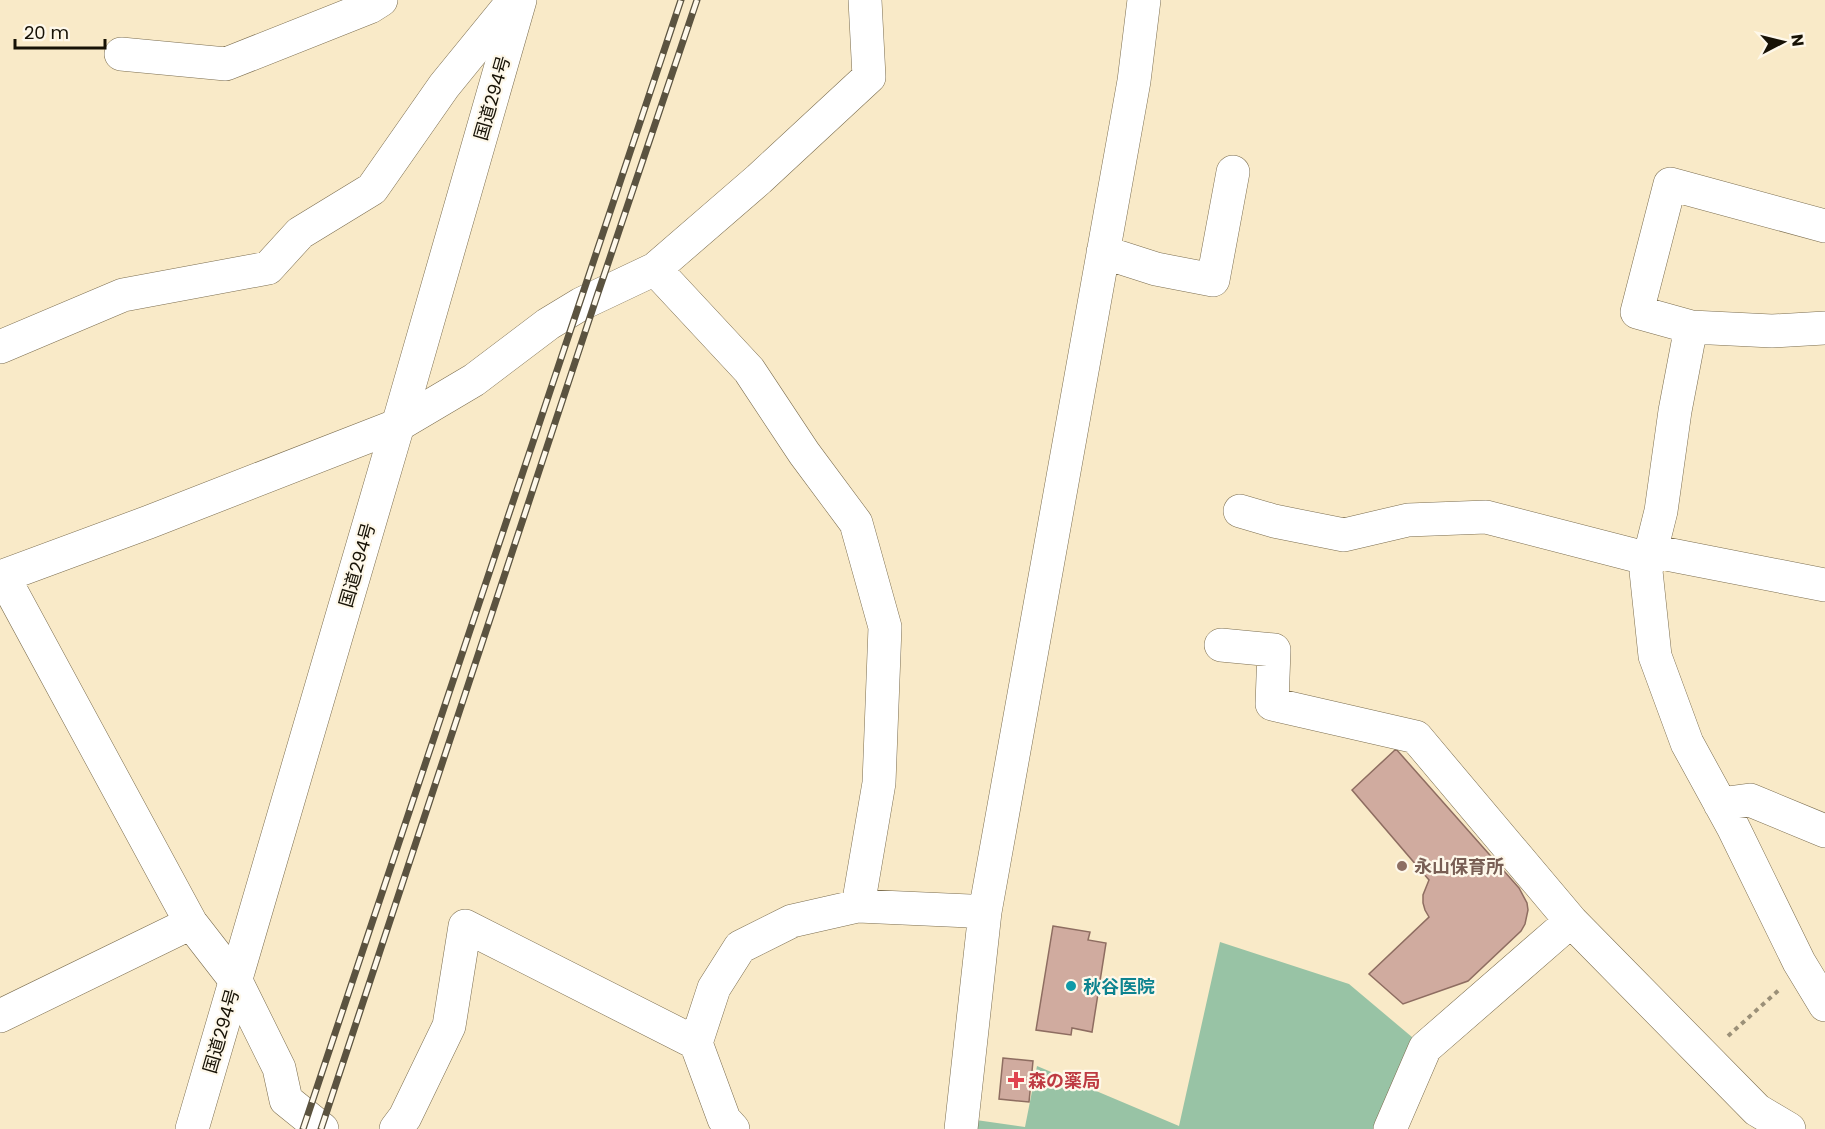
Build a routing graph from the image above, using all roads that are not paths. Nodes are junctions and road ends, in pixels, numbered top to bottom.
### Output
1 (381, 0) edge
2 (514, 0) edge
3 (519, 0) edge
4 (864, 0) edge
5 (1144, 0) edge
6 (121, 54) dead end
7 (1233, 172) dead end
8 (1825, 226) edge
9 (1103, 252) junction
10 (655, 269) junction
11 (1691, 327) junction
12 (1825, 328) edge
13 (0, 347) edge
14 (398, 425) junction
15 (1240, 511) dead end
16 (1650, 555) junction
17 (1, 576) edge
18 (1825, 585) edge
19 (1221, 645) dead end
20 (1720, 804) junction
21 (1825, 831) edge
22 (858, 906) junction
23 (970, 911) dead end
24 (1571, 921) junction
25 (191, 923) junction
26 (236, 981) junction
27 (1825, 1004) edge
28 (0, 1016) edge
29 (696, 1043) junction
30 (725, 1126) edge
31 (192, 1129) edge
32 (322, 1129) edge
33 (396, 1129) edge
34 (961, 1129) edge
35 (1390, 1129) edge
36 (1789, 1129) edge

1 - 6 main road
2 - 13 main road
3 - 14 main road, 国道294号
4 - 10 main road
5 - 9 main road
7 - 9 main road
8 - 11 main road
9 - 34 main road
10 - 14 main road
10 - 22 main road
11 - 12 main road
11 - 16 main road
14 - 17 main road
14 - 26 main road, 国道294号
15 - 16 main road
16 - 18 main road
16 - 20 main road
17 - 25 main road
19 - 24 main road
20 - 21 main road
20 - 27 main road
22 - 23 main road
22 - 29 main road
24 - 35 main road
24 - 36 main road
25 - 26 main road
25 - 28 main road
26 - 31 main road, 国道294号
26 - 32 main road
29 - 30 main road
29 - 33 main road

